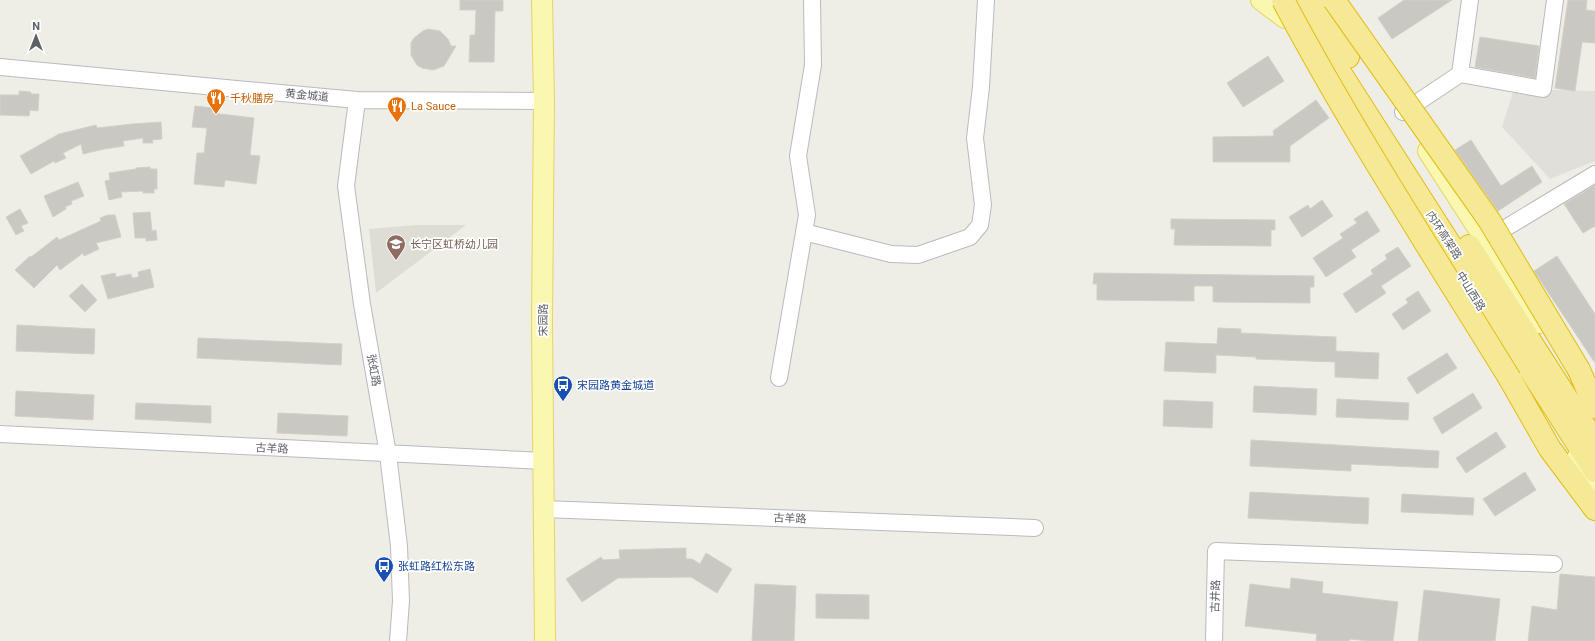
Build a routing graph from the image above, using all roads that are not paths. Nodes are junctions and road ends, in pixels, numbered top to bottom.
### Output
1 (542, 0) edge
2 (812, 0) edge
3 (986, 0) edge
4 (1261, 0) edge
5 (1273, 0) edge
6 (1311, 0) edge
7 (1326, 0) edge
8 (1334, 0) edge
9 (1470, 0) edge
10 (1555, 0) edge
11 (1286, 6) edge
12 (0, 67) edge
13 (1460, 74) junction
14 (357, 100) junction
15 (544, 101) junction
16 (1403, 112) junction
17 (1595, 174) edge
18 (804, 232) junction
19 (1486, 240) junction
20 (779, 378) dead end
21 (1595, 408) edge
22 (0, 434) edge
23 (1595, 442) edge
24 (388, 454) junction
25 (544, 461) junction
26 (1595, 471) edge
27 (1595, 488) edge
28 (544, 509) junction
29 (1595, 509) edge
30 (1035, 528) dead end
31 (1554, 564) dead end
32 (398, 641) edge
33 (545, 641) edge
34 (1214, 641) edge

1 - 15 main road, 宋园路
2 - 18 street
3 - 18 street
4 - 11 main road
5 - 11 main road, 中山西路
6 - 23 highway, 内环高架路
7 - 16 main road
8 - 21 highway, bridge
9 - 13 street
10 - 13 street
11 - 26 highway, 内环高架路
11 - 27 main road, 中山西路
11 - 29 highway, bridge
12 - 14 street, 黄金城道
13 - 16 street
14 - 15 street, 黄金城道
14 - 24 street, 张虹路
15 - 25 main road, 宋园路
16 - 19 main road
17 - 19 street
18 - 20 street
19 - 21 main road
22 - 24 street, 古羊路
24 - 25 street, 古羊路
24 - 32 street, 张虹路
25 - 28 main road, 宋园路
28 - 30 street, 古羊路
28 - 33 main road, 宋园路
31 - 34 street, 古井路

